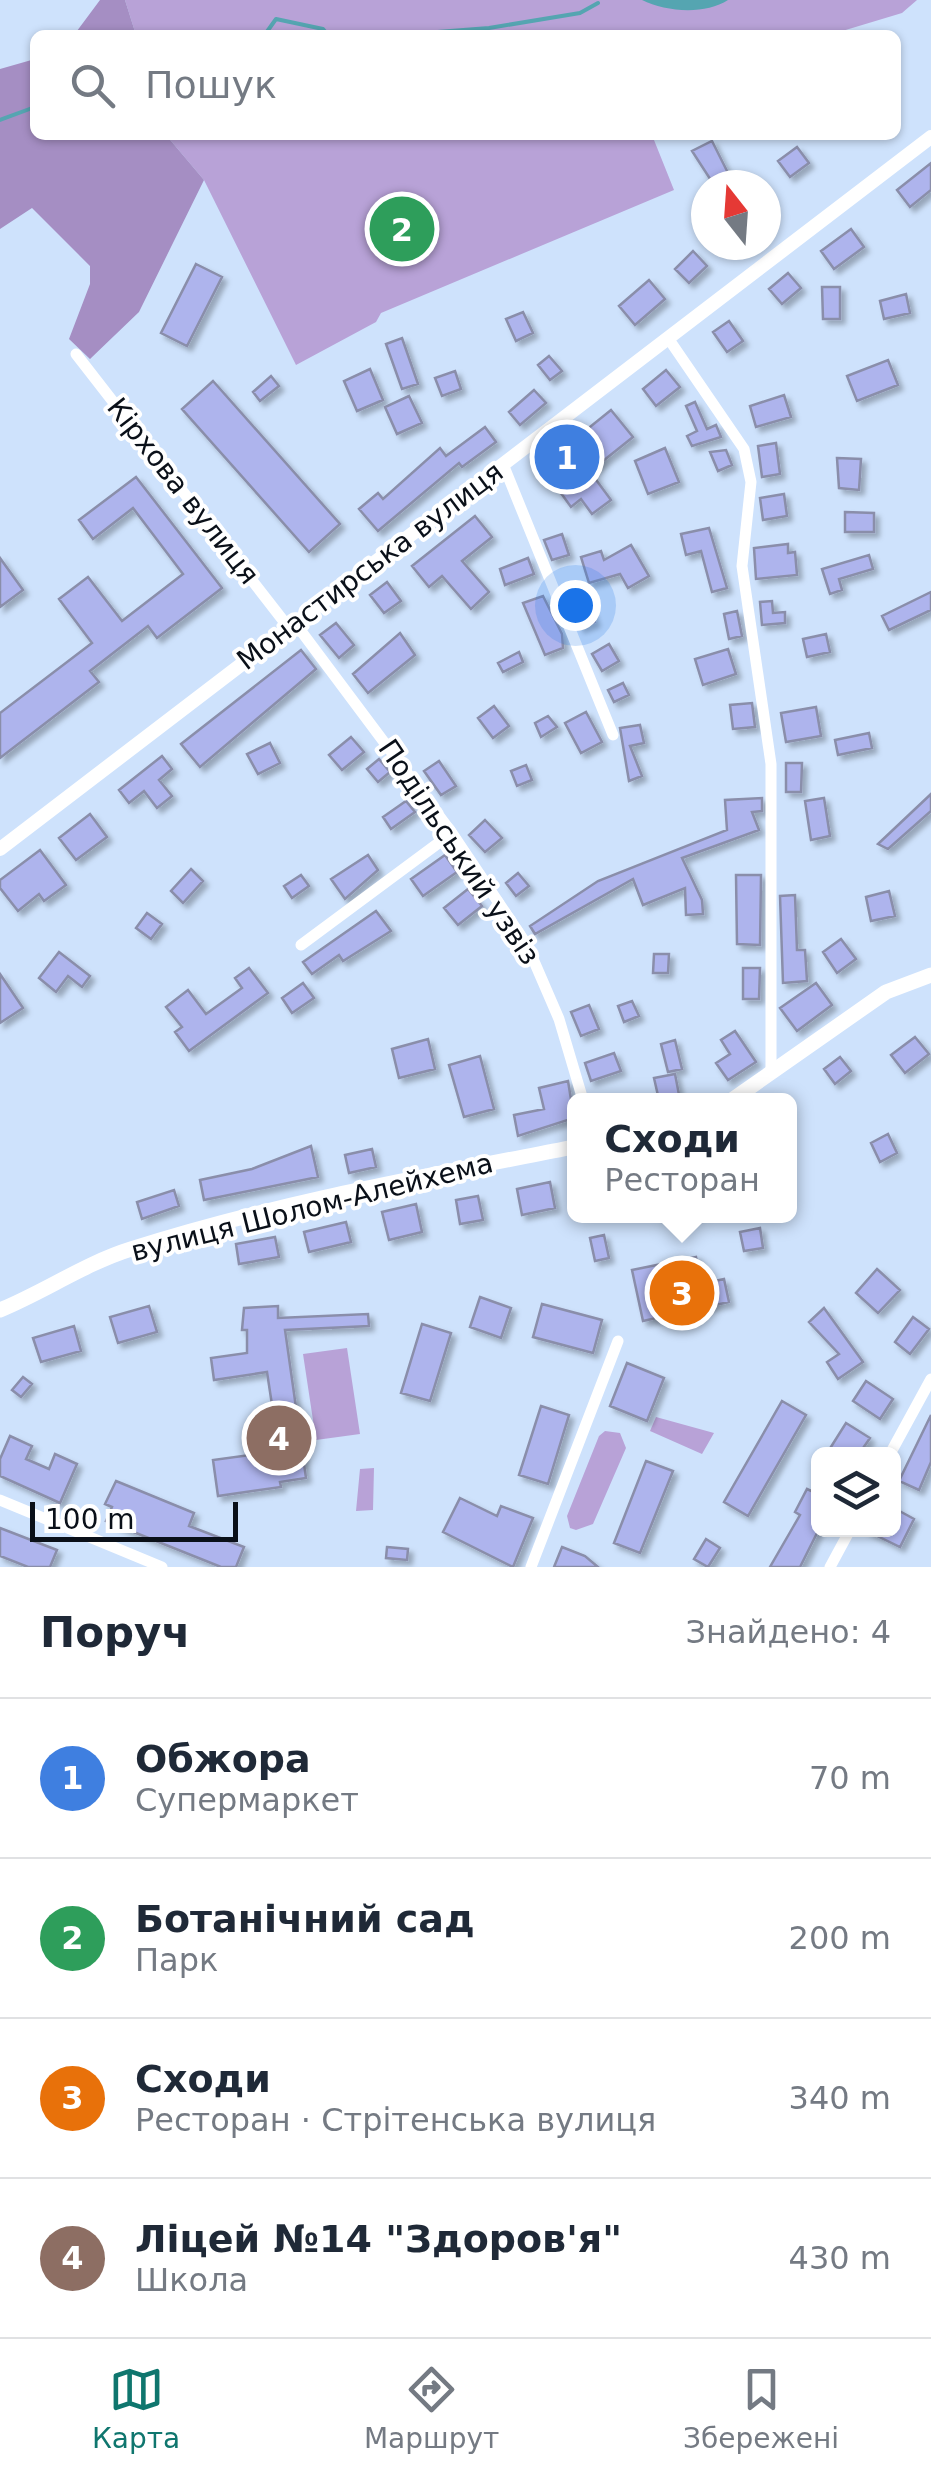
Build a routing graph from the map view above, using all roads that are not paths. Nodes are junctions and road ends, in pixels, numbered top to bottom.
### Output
1 (931, 136) edge
2 (668, 338) junction
3 (76, 354) dead end
4 (503, 464) junction
5 (292, 626) junction
6 (613, 735) dead end
7 (452, 833) junction
8 (0, 848) edge
9 (301, 945) dead end
10 (931, 975) edge
11 (771, 1074) junction
12 (581, 1093) edge
13 (742, 1093) edge
14 (567, 1147) edge
15 (0, 1310) edge
16 (618, 1341) dead end
17 (931, 1379) edge
18 (927, 1396) edge
19 (894, 1447) edge
20 (0, 1500) edge
21 (846, 1537) edge
22 (162, 1567) edge
23 (532, 1567) edge
24 (830, 1567) edge

1 - 2 street, Монастирська вулиця
2 - 4 street, Монастирська вулиця
2 - 11 street
3 - 5 street, Кірхова вулиця
4 - 5 street, Монастирська вулиця
4 - 6 street
5 - 7 street, Подільський узвіз
5 - 8 street, Монастирська вулиця
7 - 9 street
7 - 12 street, Подільський узвіз
10 - 11 main road
11 - 13 main road
14 - 15 main road, вулиця Шолом-Алейхема
16 - 23 street
17 - 18 street
18 - 19 street
20 - 22 street
21 - 24 street

